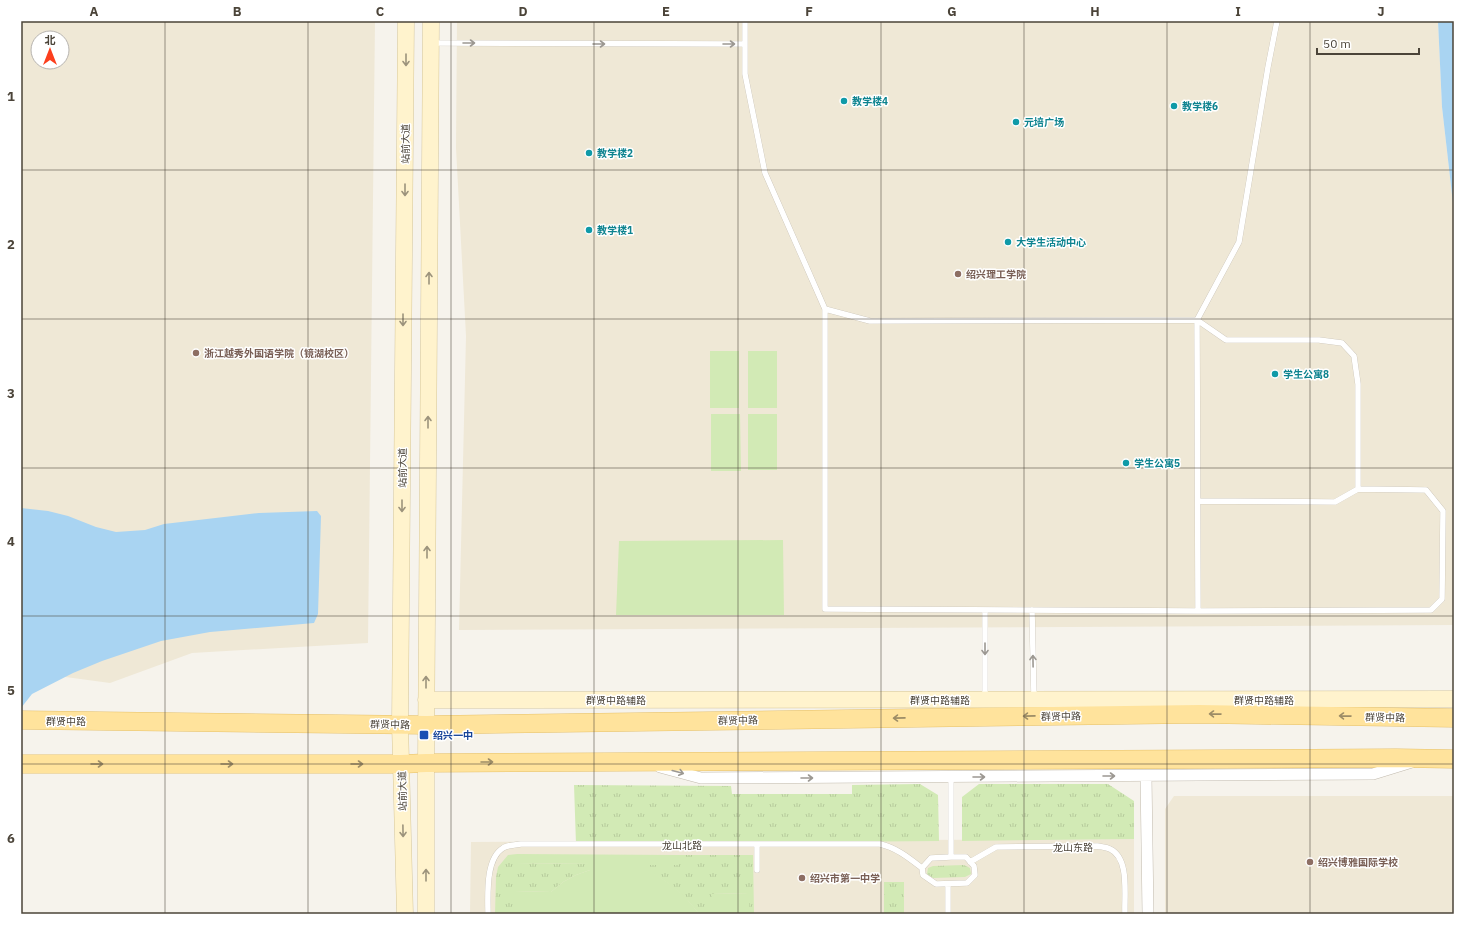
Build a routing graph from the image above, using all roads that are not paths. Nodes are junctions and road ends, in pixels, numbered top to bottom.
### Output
1 (406, 21) edge
2 (431, 21) edge
3 (745, 21) edge
4 (1277, 21) edge
5 (430, 43) junction
6 (745, 44) junction
7 (825, 310) junction
8 (1197, 320) junction
9 (1358, 489) junction
10 (1198, 501) junction
11 (985, 610) junction
12 (1032, 610) junction
13 (1198, 611) junction
14 (1454, 699) edge
15 (426, 700) junction
16 (985, 700) junction
17 (1034, 700) junction
18 (1454, 718) edge
19 (21, 720) edge
20 (400, 724) junction
21 (426, 725) junction
22 (1425, 758) junction
23 (1454, 759) edge
24 (640, 762) junction
25 (426, 763) junction
26 (21, 764) edge
27 (401, 764) junction
28 (1146, 776) junction
29 (951, 777) junction
30 (756, 844) junction
31 (951, 857) junction
32 (970, 862) junction
33 (922, 868) junction
34 (757, 870) dead end
35 (948, 884) junction
36 (488, 913) edge
37 (405, 914) edge
38 (426, 914) edge
39 (948, 914) edge
40 (1125, 914) edge
41 (1148, 914) edge

1 -> 20 main road, 站前大道
2 - 5 main road
3 - 6 lane
4 - 8 lane
5 -> 6 lane
15 -> 5 main road
6 - 7 lane
7 - 8 lane
7 - 11 lane
8 - 9 lane
8 - 10 lane
9 - 10 lane
9 - 13 lane
10 - 13 lane
11 - 12 lane
11 -> 16 lane
12 - 13 lane
17 -> 12 lane
14 - 17 main road, 群贤中路辅路
15 - 16 main road, 群贤中路辅路
15 - 21 main road
16 - 17 main road, 群贤中路辅路
18 -> 21 main road, 群贤中路
19 - 20 main road, 群贤中路
20 - 21 main road, 群贤中路
20 - 27 main road, 站前大道
21 - 25 main road
22 - 23 main road
22 - 24 main road
22 - 28 street
25 -> 24 main road
24 -> 29 street
25 - 27 main road
38 -> 25 main road
26 -> 27 main road
27 -> 37 main road, 站前大道
29 -> 28 street
28 - 41 street
29 - 31 lane
30 - 33 lane, 龙山北路
30 - 34 lane
30 - 36 lane, 龙山北路
31 - 32 lane
31 - 33 lane
32 - 35 lane
32 - 40 lane, 龙山东路
33 - 35 lane, 龙山北路
35 - 39 lane

